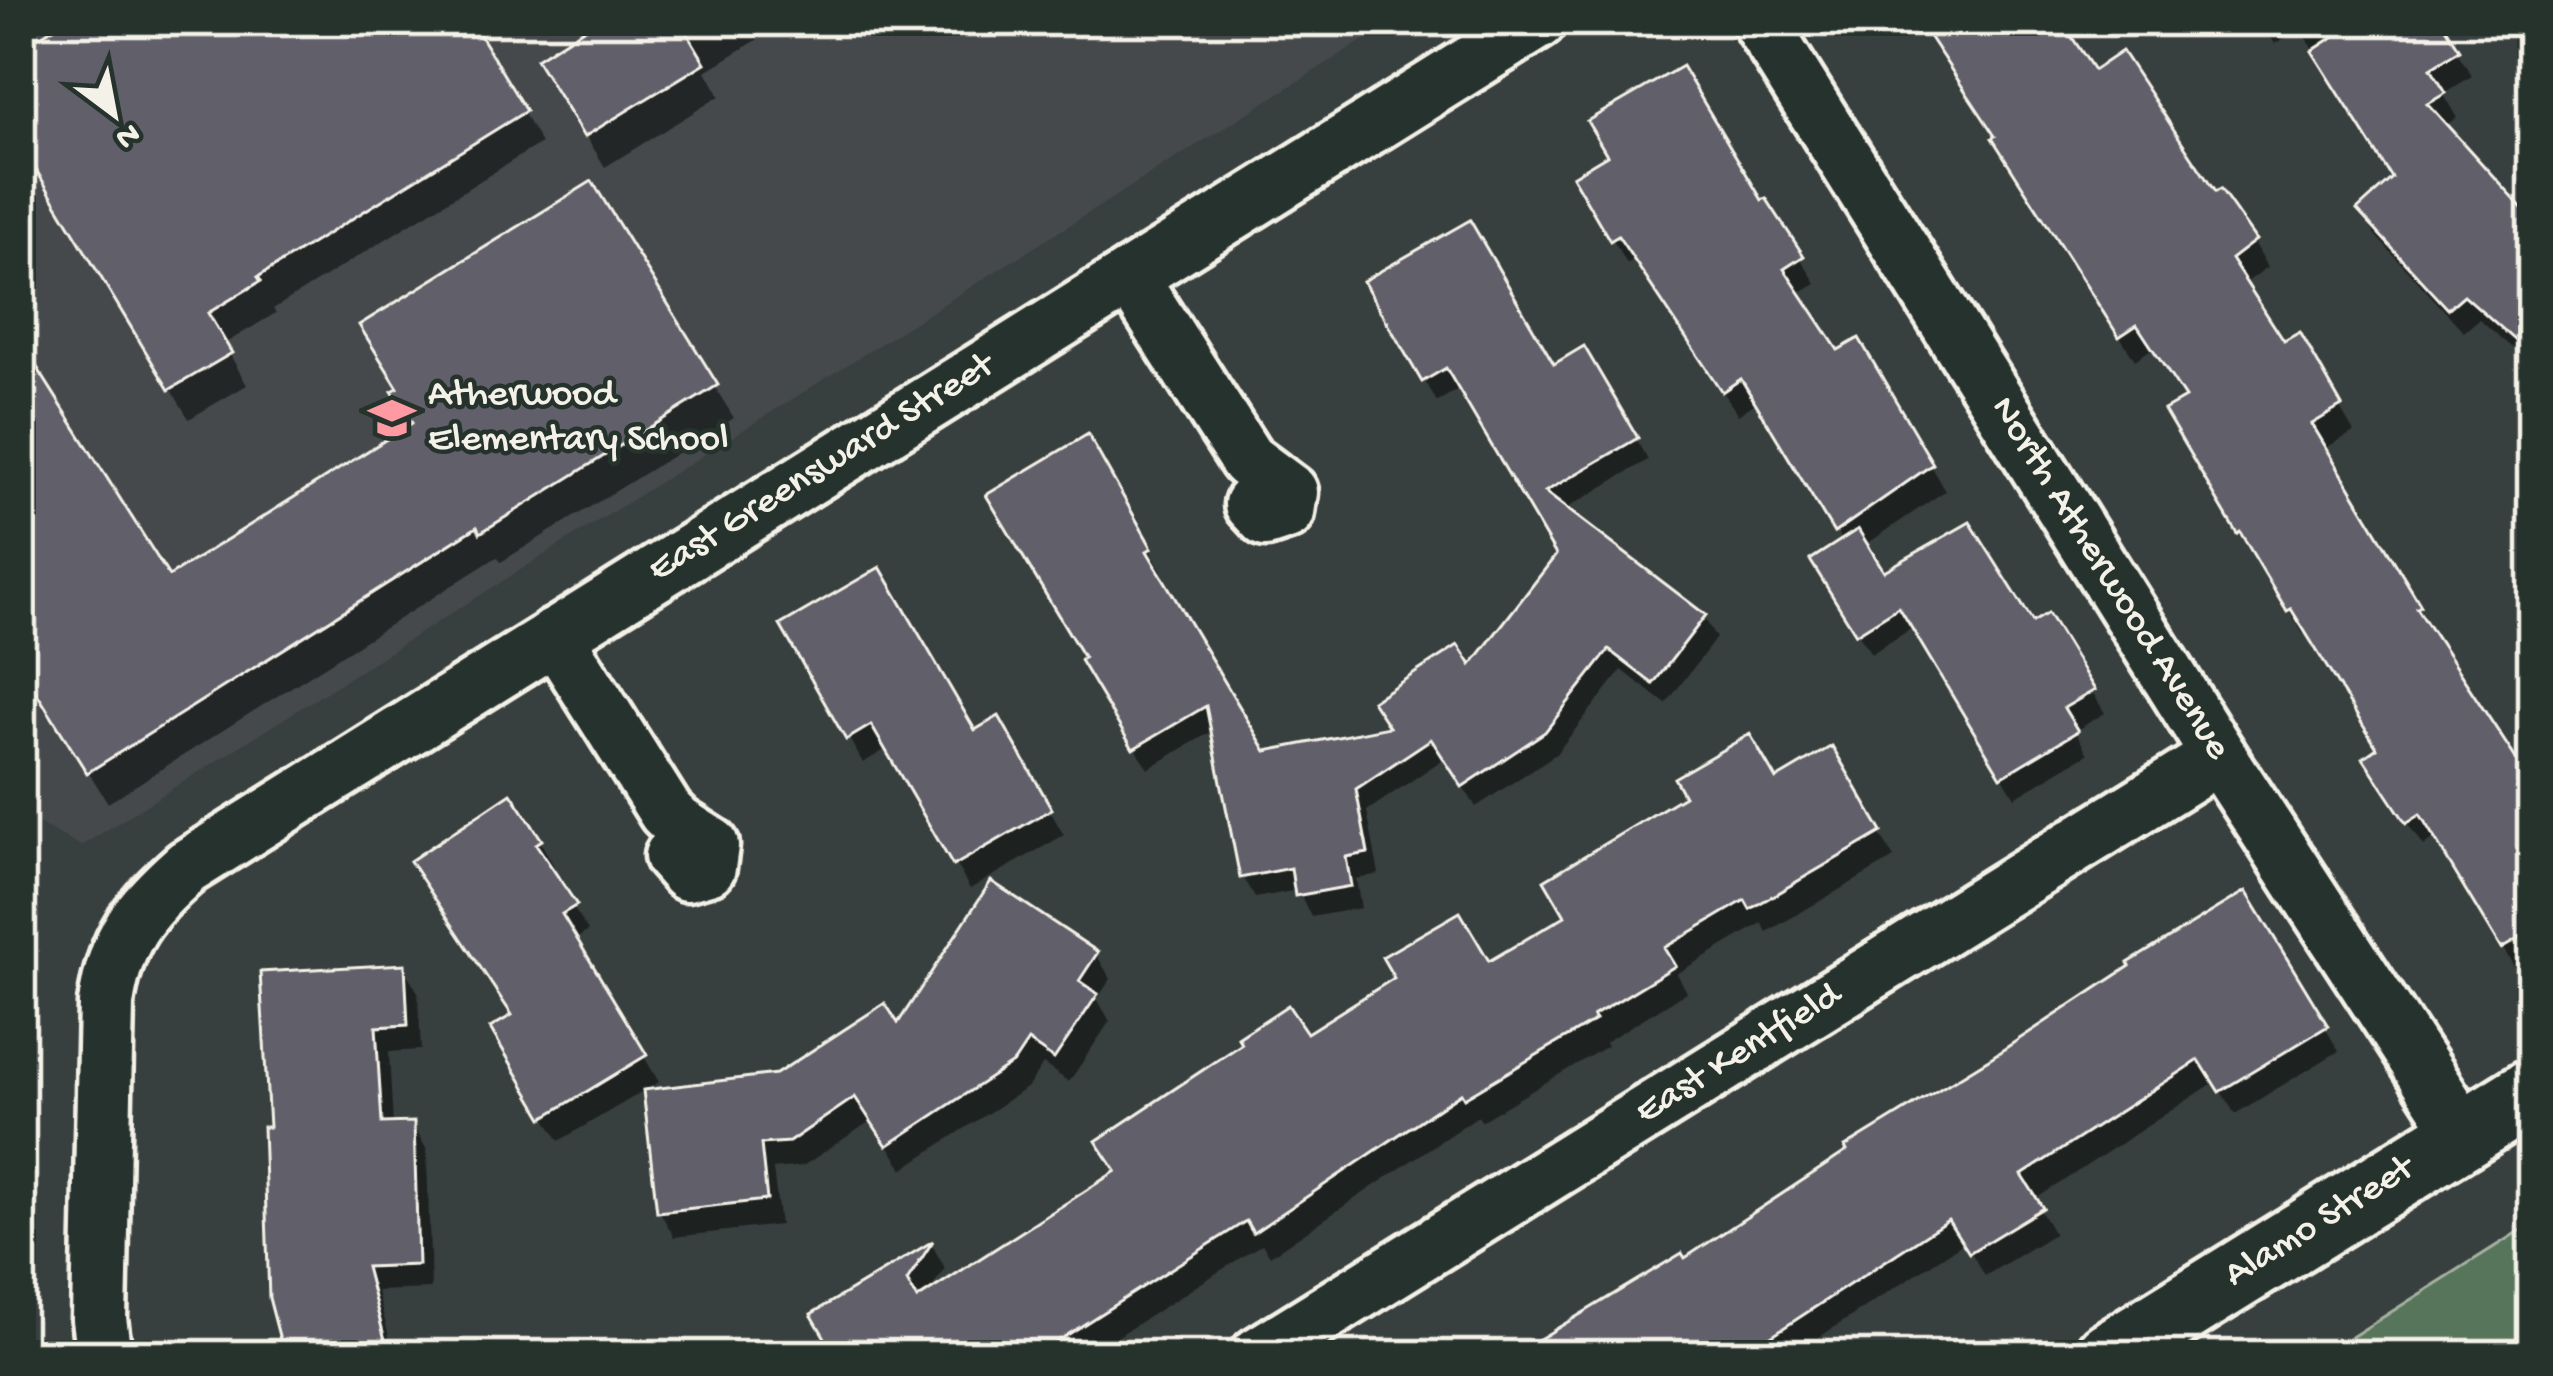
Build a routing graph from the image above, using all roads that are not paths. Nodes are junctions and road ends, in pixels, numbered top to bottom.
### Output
1 (1539, 21) edge
2 (1759, 21) edge
3 (1130, 277) junction
4 (1252, 504) dead end
5 (555, 636) junction
6 (2219, 756) junction
7 (672, 856) dead end
8 (2532, 1092) edge
9 (2464, 1133) junction
10 (104, 1355) edge
11 (1258, 1355) edge
12 (2109, 1355) edge

1 - 3 street, East Greensward Street
2 - 6 street, North Atherwood Avenue
3 - 4 street
3 - 5 street, East Greensward Street
5 - 7 street
5 - 10 street, East Greensward Street
6 - 9 street, North Atherwood Avenue
6 - 11 street, East Kentfield
8 - 9 main road, Alamo Street
9 - 12 main road, Alamo Street

